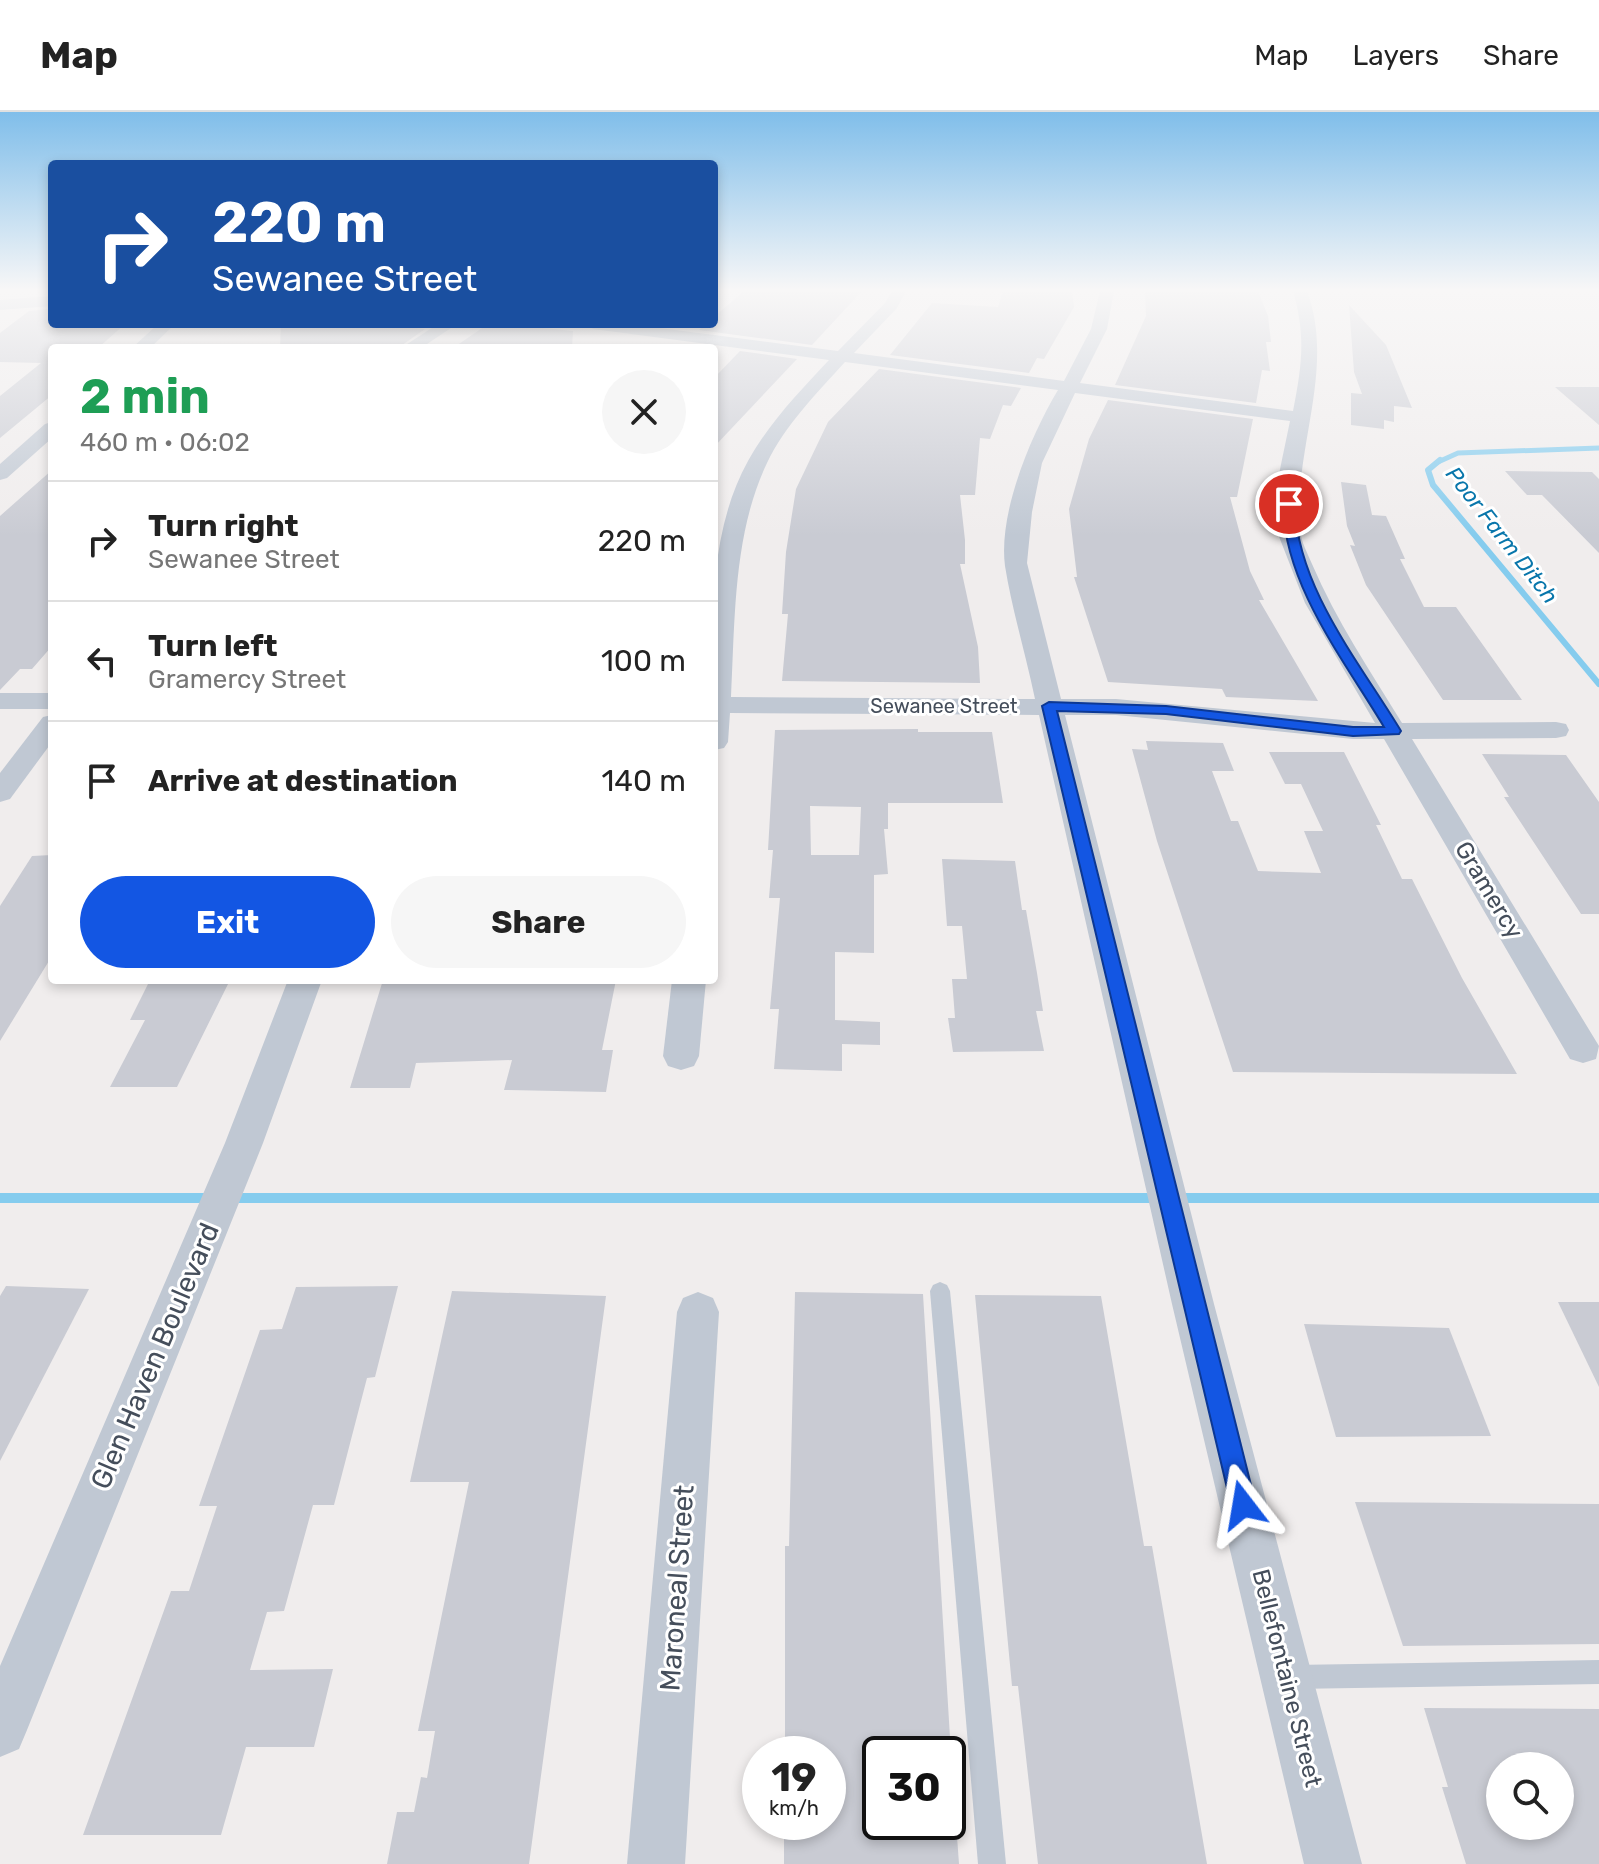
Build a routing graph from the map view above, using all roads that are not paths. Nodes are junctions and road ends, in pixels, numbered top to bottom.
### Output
1 (828, 373) edge
2 (966, 373) edge
3 (1078, 373) edge
4 (1309, 373) edge
5 (1070, 387) junction
6 (1300, 417) junction
7 (48, 432) edge
8 (0, 474) edge
9 (718, 685) edge
10 (0, 701) edge
11 (48, 701) edge
12 (718, 705) edge
13 (1049, 706) junction
14 (48, 728) edge
15 (1556, 730) dead end
16 (1394, 731) junction
17 (0, 793) edge
18 (304, 984) edge
19 (689, 984) edge
20 (1583, 1049) dead end
21 (681, 1056) dead end
22 (940, 1291) dead end
23 (698, 1312) dead end
24 (1599, 1672) edge
25 (1287, 1678) junction
26 (0, 1730) edge
27 (656, 1864) edge
28 (992, 1864) edge
29 (1333, 1864) edge

1 - 9 street
2 - 5 street
3 - 5 street, Bellefontaine Street
4 - 6 street, Gramercy
5 - 6 street
5 - 13 street, Bellefontaine Street
6 - 16 street, Gramercy
7 - 8 street
10 - 11 street
12 - 13 street, Sewanee Street
13 - 16 street, Sewanee Street
13 - 25 street, Bellefontaine Street
14 - 17 street
15 - 16 street, Sewanee Street
16 - 20 street, Gramercy
18 - 26 street, Glen Haven Boulevard
19 - 21 street
22 - 28 lane
23 - 27 street, Maroneal Street
24 - 25 lane
25 - 29 street, Bellefontaine Street

